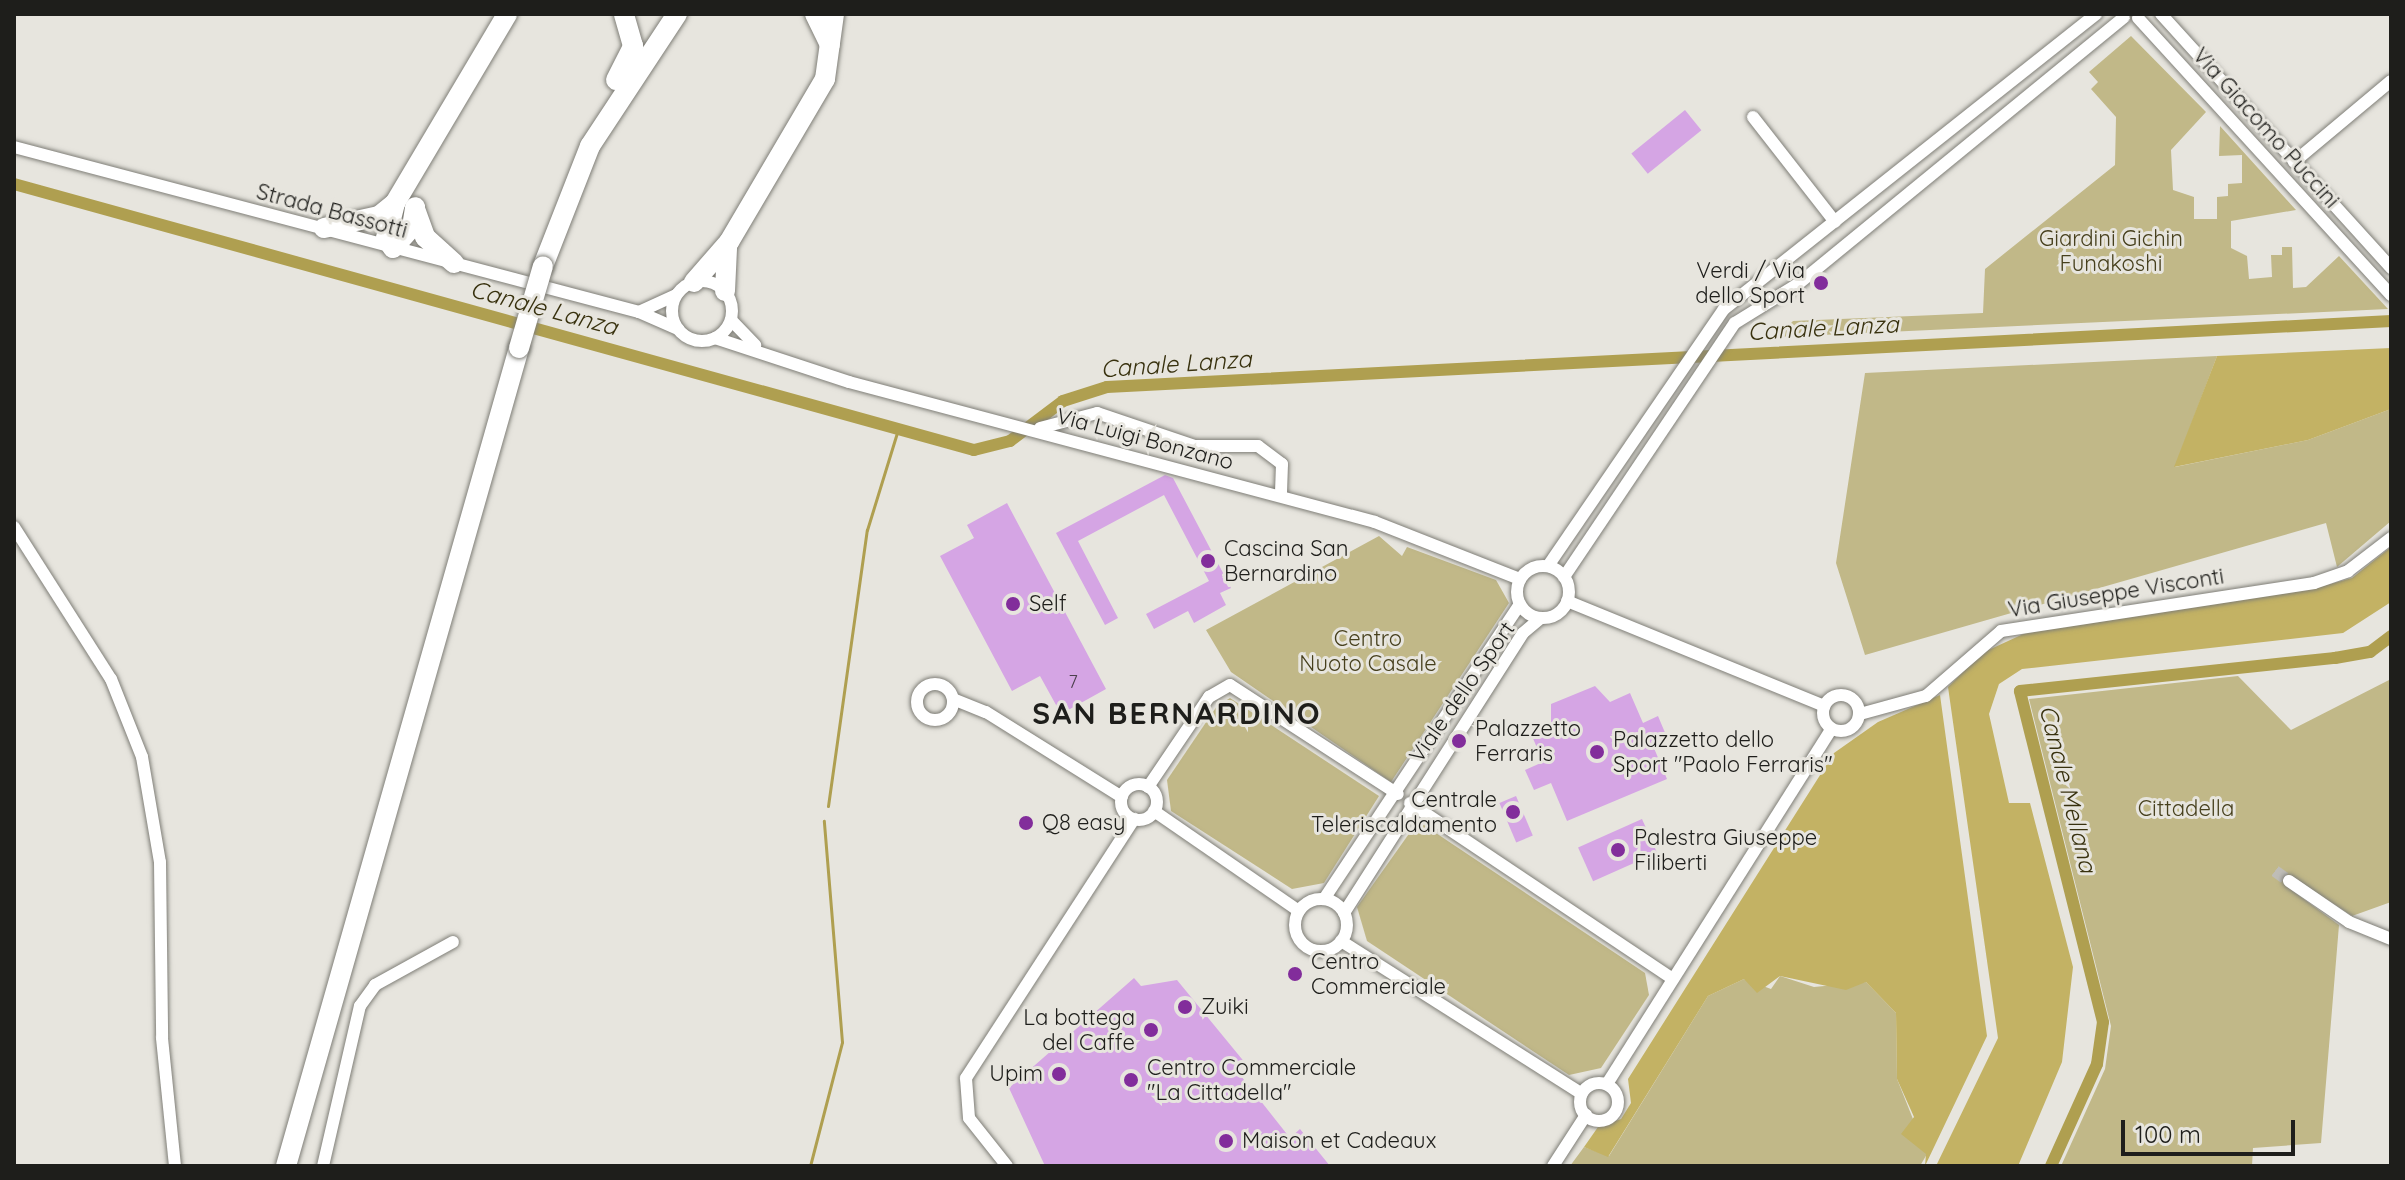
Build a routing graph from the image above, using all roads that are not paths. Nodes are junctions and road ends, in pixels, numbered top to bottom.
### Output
1 (507, 14) edge
2 (624, 14) edge
3 (677, 14) edge
4 (692, 14) edge
5 (815, 14) edge
6 (834, 14) edge
7 (2096, 14) edge
8 (2161, 14) edge
9 (2122, 15) edge
10 (2142, 16) edge
11 (832, 48) junction
12 (2391, 81) edge
13 (1753, 117) dead end
14 (14, 147) edge
15 (1915, 159) junction
16 (2294, 162) junction
17 (1931, 178) junction
18 (572, 185) junction
19 (405, 205) junction
20 (1835, 222) junction
21 (324, 228) junction
22 (729, 242) junction
23 (393, 248) junction
24 (2378, 253) junction
25 (1793, 255) junction
26 (454, 263) junction
27 (2364, 266) junction
28 (2391, 268) edge
29 (1809, 275) junction
30 (694, 282) junction
31 (725, 291) junction
32 (676, 295) junction
33 (2391, 295) edge
34 (639, 312) junction
35 (731, 320) junction
36 (678, 329) junction
37 (715, 338) junction
38 (757, 347) junction
39 (980, 404) dead end
40 (1281, 496) junction
41 (14, 527) edge
42 (2391, 538) edge
43 (1548, 566) junction
44 (1564, 577) junction
45 (1520, 579) junction
46 (1567, 601) junction
47 (1520, 604) junction
48 (1541, 618) junction
49 (953, 699) dead end
50 (1824, 706) junction
51 (1860, 714) junction
52 (1831, 729) junction
53 (1148, 787) junction
54 (1398, 794) junction
55 (1122, 797) junction
56 (1410, 803) junction
57 (1154, 811) junction
58 (1134, 819) junction
59 (2289, 881) tunnel mouth
60 (1324, 899) junction
61 (1299, 911) junction
62 (1344, 913) junction
63 (2391, 939) edge
64 (1341, 941) junction
65 (453, 942) dead end
66 (1673, 979) junction
67 (1607, 1084) junction
68 (1582, 1094) junction
69 (1586, 1115) junction
70 (175, 1166) edge
71 (286, 1166) edge
72 (323, 1166) edge
73 (1007, 1166) edge
74 (1553, 1166) edge

1 - 19 highway
2 - 18 highway
3 - 18 highway
4 - 18 highway
5 - 11 highway
6 - 11 highway
7 - 15 street
8 - 16 street, Via Giacomo Puccini
9 - 10 street
9 - 17 street
10 - 27 street, Via Giacomo Puccini
11 - 22 highway
12 - 16 street
13 - 20 street
14 - 21 street, Strada Bassotti
15 - 17 street
15 - 20 street
16 - 24 street, Via Giacomo Puccini
17 - 29 street
18 - 71 highway, bridge
19 - 21 highway
19 - 23 highway
19 - 26 highway
20 - 25 street
21 - 23 street, Strada Bassotti
22 - 30 highway
22 - 31 highway
23 - 26 street, Strada Bassotti
24 - 27 street
24 - 28 street, Via Giacomo Puccini
25 - 29 street
25 - 43 street
26 - 34 street, Strada Bassotti
27 - 33 street, Via Giacomo Puccini
29 - 44 street
30 - 31 street
30 - 32 street
31 - 35 street
32 - 34 street
32 - 36 street
34 - 36 street, Strada Bassotti
35 - 37 street
35 - 38 street, Via Luigi Bonzano
36 - 37 street
37 - 38 street, Via Luigi Bonzano
38 - 40 street, Via Luigi Bonzano
39 - 40 street
40 - 45 street, Via Luigi Bonzano
41 - 70 street
42 - 51 street, Via Giuseppe Visconti
43 - 44 street
43 - 45 street
44 - 46 street
45 - 47 street
46 - 48 street
46 - 50 street
47 - 48 street
47 - 54 street, Viale dello Sport
48 - 56 street, Viale dello Sport
49 - 55 street
50 - 51 street
50 - 52 street
51 - 52 street, Via Giuseppe Visconti
52 - 66 street
53 - 54 street
53 - 55 street
53 - 57 street
54 - 60 street, Viale dello Sport
55 - 58 street
56 - 62 street, Viale dello Sport
56 - 66 street
57 - 58 street
57 - 61 street
58 - 73 street
59 - 63 street
60 - 61 street
60 - 62 street
61 - 64 street
62 - 64 street
64 - 68 street
65 - 72 street
66 - 67 street
67 - 68 street
67 - 69 street
68 - 69 street
69 - 74 street

